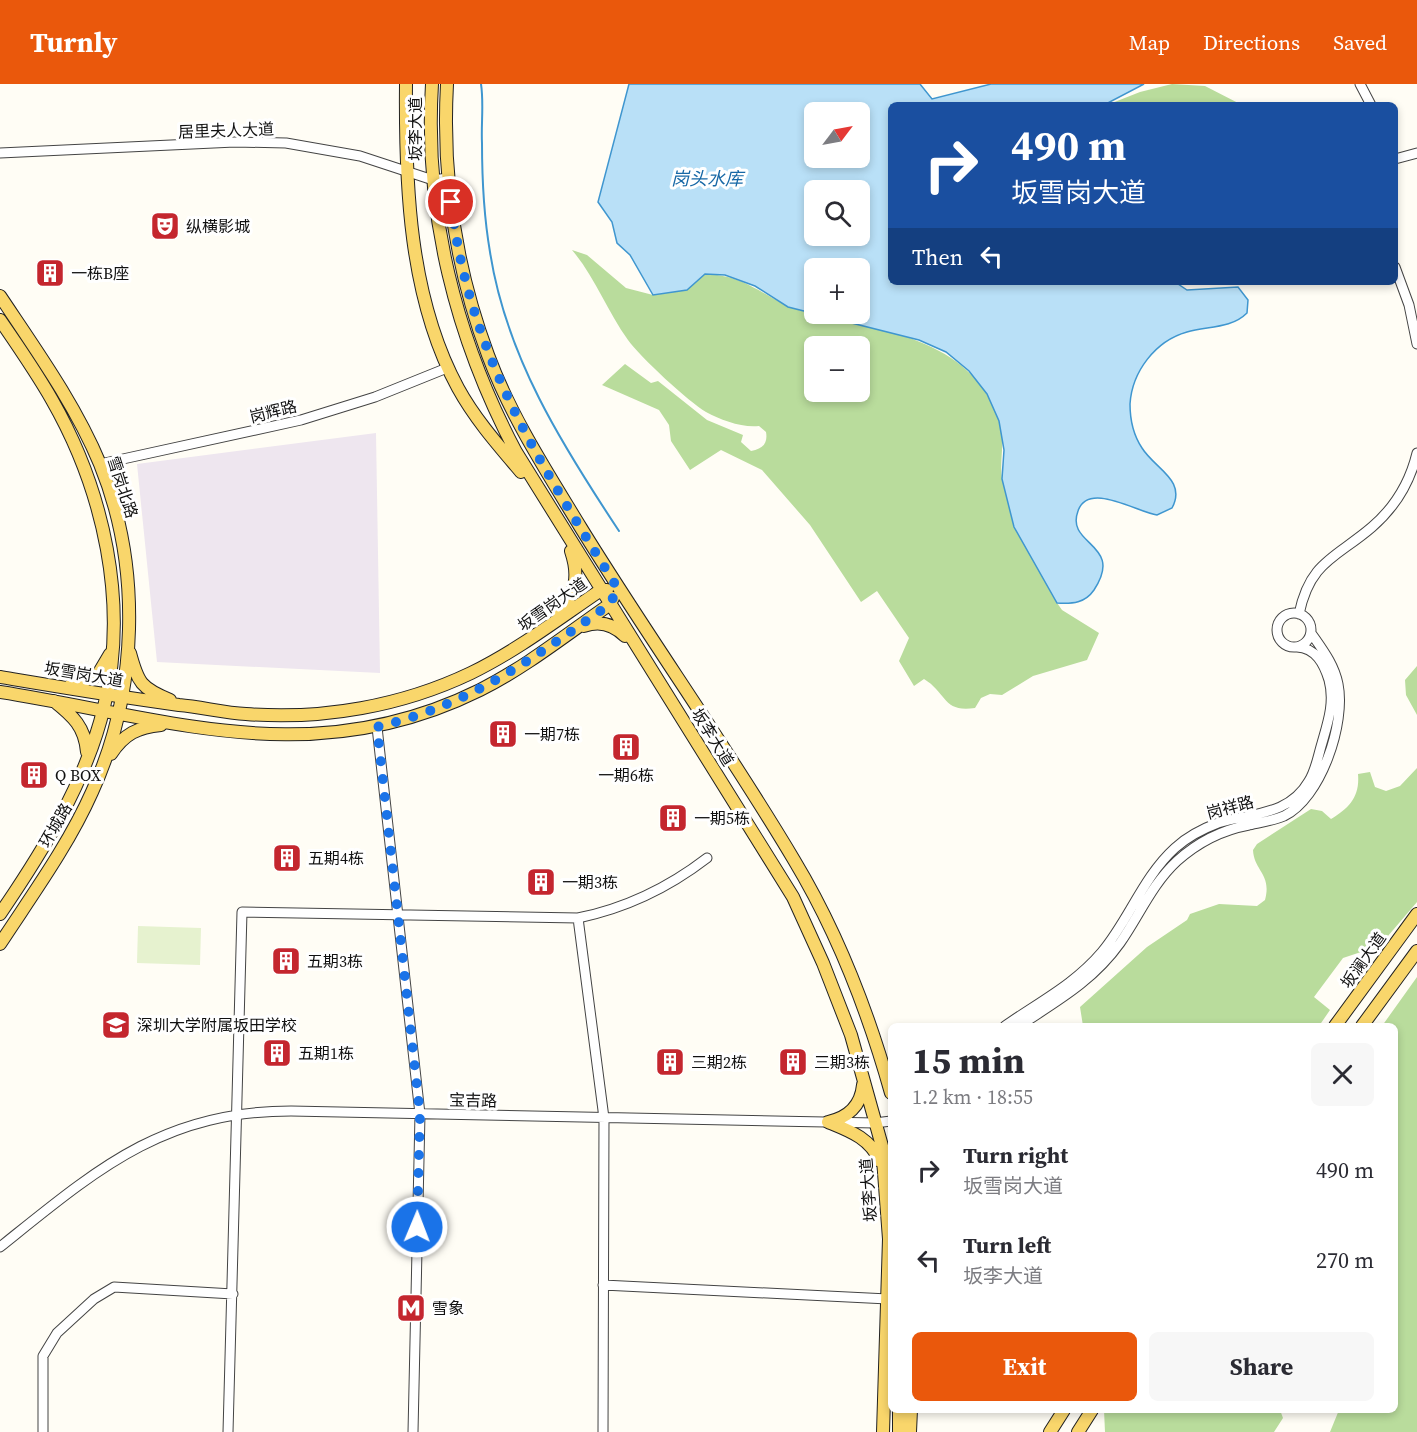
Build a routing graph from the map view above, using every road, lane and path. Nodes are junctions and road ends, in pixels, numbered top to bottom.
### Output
1 (406, 84) edge
2 (432, 84) edge
3 (447, 84) edge
4 (1360, 84) edge
5 (1369, 102) edge
6 (0, 153) edge
7 (1417, 153) edge
8 (1398, 158) edge
9 (408, 173) junction
10 (448, 178) junction
11 (433, 180) junction
12 (1398, 275) edge
13 (0, 296) edge
14 (0, 320) edge
15 (1417, 344) edge
16 (447, 368) junction
17 (1417, 453) edge
18 (100, 464) junction
19 (544, 497) junction
20 (565, 532) junction
21 (618, 589) junction
22 (601, 590) junction
23 (609, 605) junction
24 (1299, 614) junction
25 (554, 622) junction
26 (1311, 633) junction
27 (564, 636) junction
28 (127, 641) junction
29 (1297, 647) junction
30 (638, 650) junction
31 (112, 651) junction
32 (0, 677) edge
33 (64, 687) junction
34 (0, 692) edge
35 (107, 694) junction
36 (122, 697) junction
37 (53, 700) junction
38 (182, 705) junction
39 (104, 709) junction
40 (119, 713) junction
41 (180, 724) junction
42 (377, 727) junction
43 (88, 755) junction
44 (104, 765) junction
45 (707, 858) dead end
46 (0, 914) edge
47 (1417, 914) edge
48 (398, 915) junction
49 (578, 918) junction
50 (0, 944) edge
51 (1417, 951) edge
52 (1010, 1023) edge
53 (1024, 1023) edge
54 (1337, 1023) edge
55 (1364, 1023) edge
56 (863, 1079) junction
57 (888, 1084) edge
58 (420, 1114) junction
59 (237, 1115) junction
60 (604, 1118) junction
61 (888, 1120) edge
62 (828, 1122) junction
63 (875, 1123) junction
64 (884, 1171) junction
65 (888, 1225) edge
66 (0, 1247) edge
67 (603, 1285) junction
68 (233, 1294) junction
69 (888, 1299) joint
70 (898, 1413) edge
71 (911, 1413) edge
72 (1062, 1413) edge
73 (1090, 1413) edge
74 (43, 1432) edge
75 (228, 1432) edge
76 (413, 1432) edge
77 (603, 1432) edge
78 (883, 1432) edge
79 (899, 1432) edge
80 (910, 1432) edge
81 (1050, 1432) edge
82 (1078, 1432) edge

1 - 9 main road
2 - 11 main road, 坂李大道
3 - 10 main road, 坂李大道
4 - 5 street
6 - 9 street, 居里夫人大道
7 - 8 street
9 - 11 street, 居里夫人大道
9 - 16 main road
10 - 11 street, 居里夫人大道
10 - 21 main road, 坂李大道
11 - 19 main road, 坂李大道
12 - 15 street
13 - 18 main road, 雪岗北路
14 - 31 main road, 雪岗北路
16 - 18 street, 岗辉路
16 - 19 main road
17 - 24 street
18 - 28 main road, 雪岗北路
19 - 20 main road, 坂李大道
20 - 22 main road, 坂李大道
20 - 25 main road
21 - 22 main road, 坂雪岗大道
21 - 23 main road, 坂雪岗大道
21 - 57 main road, 坂李大道
22 - 23 main road, 坂李大道
22 - 25 main road, 坂雪岗大道
23 - 27 main road, 坂雪岗大道
23 - 30 main road, 坂李大道
24 - 26 street
24 - 29 street
25 - 38 main road, 坂雪岗大道
26 - 29 street
26 - 53 street, 岗祥路
27 - 30 main road
27 - 42 main road, 坂雪岗大道
28 - 36 main road, 雪岗北路
28 - 38 main road
29 - 52 street, 岗祥路
30 - 56 main road, 坂李大道
31 - 33 main road
31 - 35 main road, 雪岗北路
32 - 33 main road, 坂雪岗大道
33 - 35 main road, 坂雪岗大道
34 - 37 main road, 坂雪岗大道
35 - 36 main road, 坂雪岗大道
35 - 39 main road, 雪岗北路
36 - 38 main road, 坂雪岗大道
36 - 40 main road, 雪岗北路
37 - 39 main road, 坂雪岗大道
37 - 43 main road
39 - 40 main road, 坂雪岗大道
39 - 43 main road, 环城路
40 - 41 main road, 坂雪岗大道
40 - 44 main road, 环城路
41 - 42 main road, 坂雪岗大道
41 - 44 main road
42 - 48 street
43 - 46 main road, 环城路
44 - 50 main road, 环城路
45 - 49 street
47 - 54 main road, 坂澜大道
48 - 49 street
48 - 58 street
48 - 59 street
49 - 60 street
51 - 55 main road
56 - 62 main road
56 - 63 main road, 坂李大道
58 - 59 street, 宝吉路
58 - 60 street, 宝吉路
58 - 76 street
59 - 66 street, 宝吉路
59 - 68 street
60 - 62 street, 宝吉路
60 - 67 street
61 - 63 street
62 - 63 street, 宝吉路
62 - 64 main road
63 - 64 main road, 坂李大道
64 - 65 main road, 坂李大道
67 - 69 street
67 - 77 street
68 - 74 street
68 - 75 street
69 - 78 main road, 坂李大道
70 - 79 main road
71 - 80 main road
72 - 81 main road
73 - 82 main road

